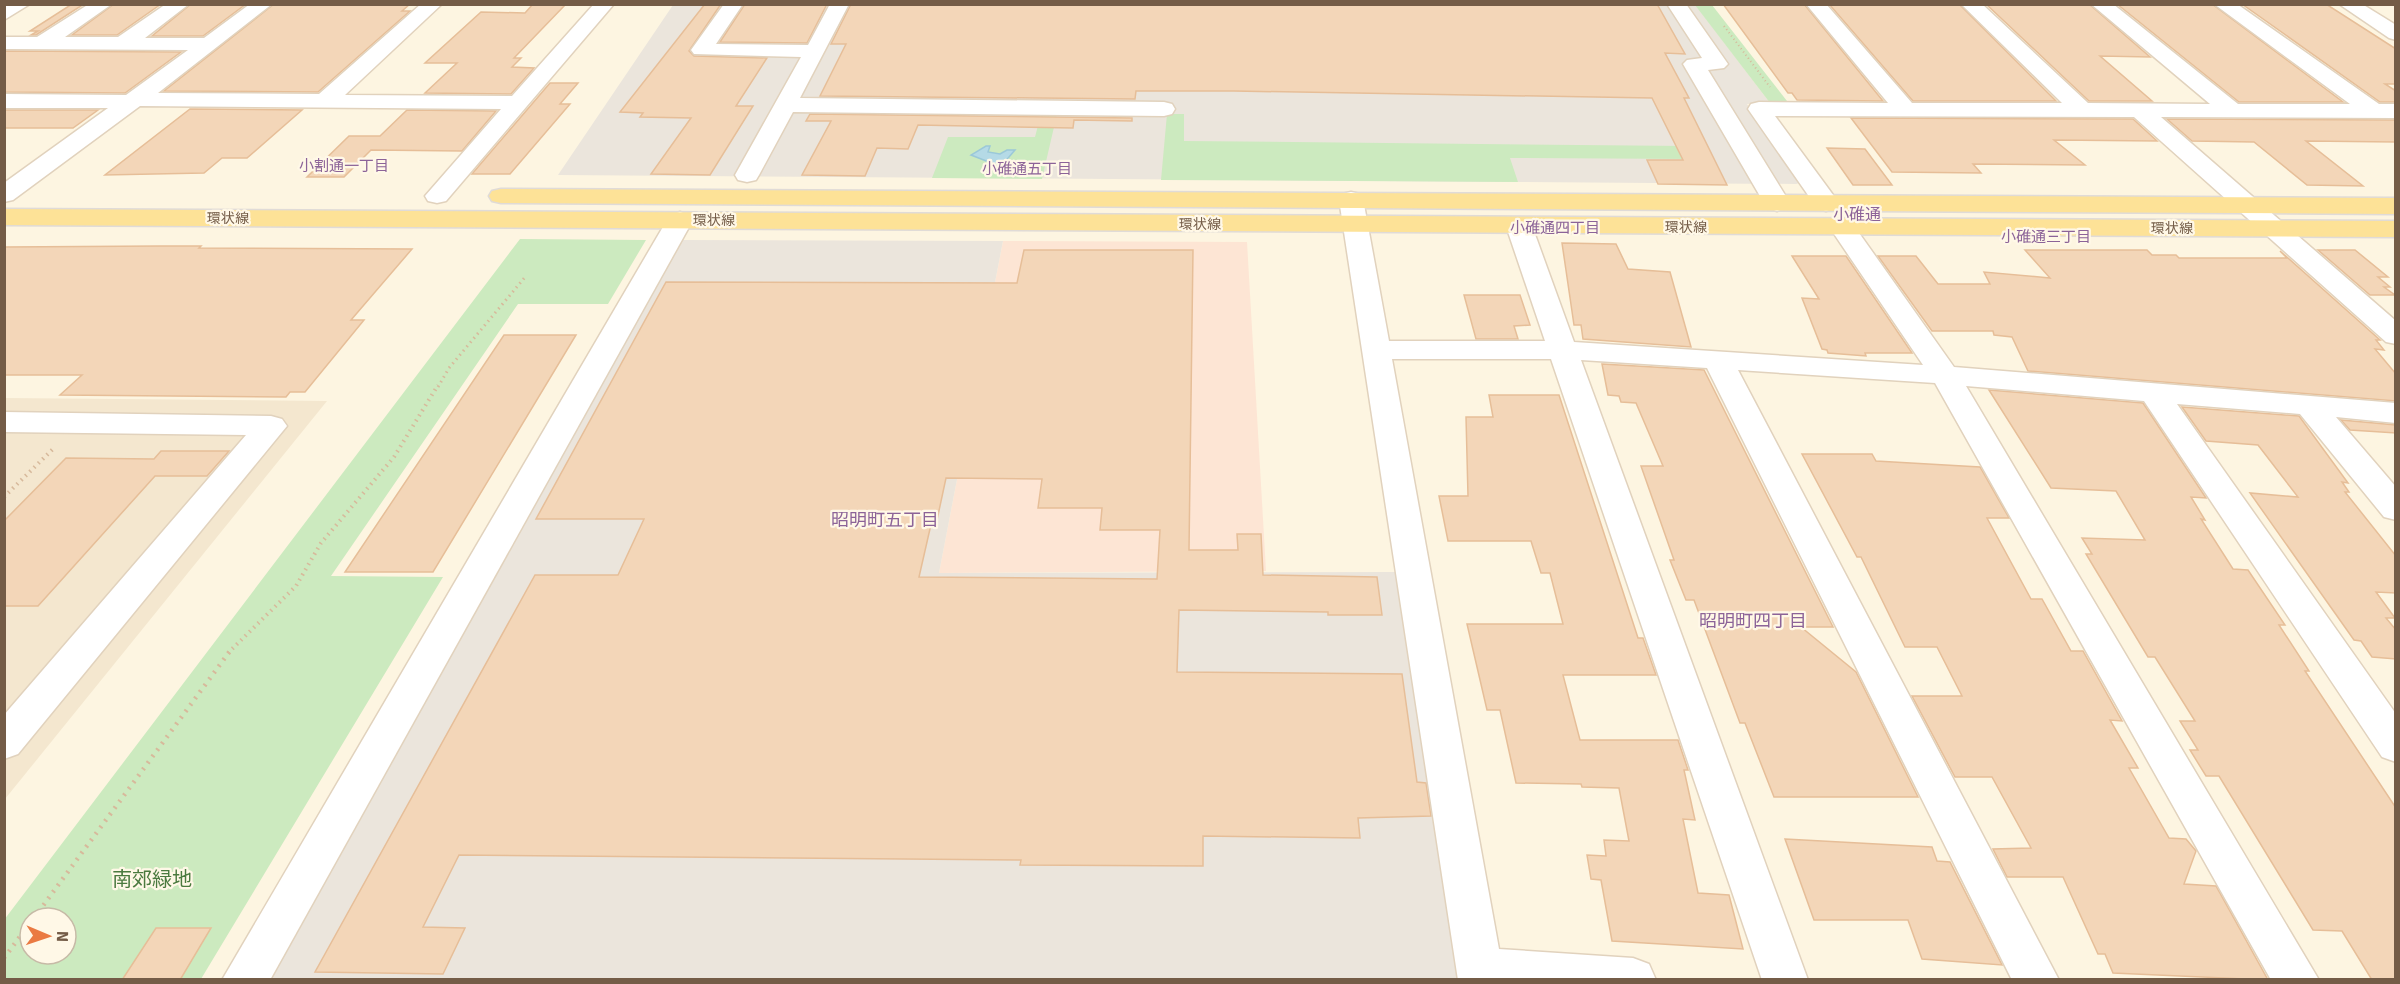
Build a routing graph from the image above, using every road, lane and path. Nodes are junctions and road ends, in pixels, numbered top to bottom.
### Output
1 (21, 4) edge
2 (103, 4) edge
3 (180, 4) edge
4 (263, 4) edge
5 (433, 4) edge
6 (605, 4) edge
7 (734, 4) edge
8 (840, 4) edge
9 (1676, 4) edge
10 (1815, 4) edge
11 (1970, 4) edge
12 (2100, 4) edge
13 (2223, 4) edge
14 (2348, 4) edge
15 (4, 14) edge
16 (1722, 24) dead end
17 (2396, 34) edge
18 (4, 43) edge
19 (42, 43) junction
20 (122, 44) junction
21 (210, 44) junction
22 (814, 51) junction
23 (4, 101) edge
24 (133, 101) junction
25 (325, 101) junction
26 (520, 103) junction
27 (784, 105) junction
28 (1164, 109) dead end
29 (1787, 109) junction
30 (1905, 109) junction
31 (2082, 110) junction
32 (2140, 110) junction
33 (2232, 110) junction
34 (2385, 111) edge
35 (747, 175) dead end
36 (437, 196) junction
37 (5, 200) edge
38 (1777, 203) junction
39 (2246, 205) junction
40 (2396, 206) edge
41 (1353, 212) junction
42 (1834, 215) junction
43 (680, 220) junction
44 (1519, 226) junction
45 (2273, 228) junction
46 (2396, 229) edge
47 (526, 276) dead end
48 (2396, 336) edge
49 (1376, 350) junction
50 (1563, 350) junction
51 (1718, 360) junction
52 (1945, 375) junction
53 (2154, 393) junction
54 (2309, 406) junction
55 (2396, 413) edge
56 (4, 422) edge
57 (79, 423) junction
58 (4, 497) edge
59 (2396, 509) edge
60 (4, 743) edge
61 (2396, 746) edge
62 (43, 906) edge
63 (18, 939) edge
64 (4, 958) edge
65 (1480, 974) edge
66 (245, 980) edge
67 (1633, 980) edge
68 (1785, 980) edge
69 (2036, 980) edge
70 (2296, 980) edge

1 - 15 street
2 - 19 street
3 - 20 street
4 - 21 street
5 - 25 street
6 - 26 street
7 - 22 street
8 - 22 street
9 - 38 street
10 - 30 street
11 - 31 street
12 - 33 street
13 - 34 street
14 - 17 street
16 - 29 path
18 - 19 street
19 - 20 street
20 - 21 street
21 - 24 street
22 - 27 street
23 - 24 street
24 - 25 street
24 - 37 street
25 - 26 street
26 - 36 street
27 - 28 street
27 - 35 street
29 - 30 street
29 - 42 street
30 - 31 street
31 - 32 street
32 - 33 street
32 - 39 street
33 - 34 street
36 - 37 main road, 環状線
36 - 41 main road, 環状線
37 - 43 main road, 環状線
38 - 41 main road, 環状線
38 - 42 main road, 環状線
39 - 40 main road, 環状線
39 - 42 main road, 環状線
39 - 45 street
41 - 43 main road, 環状線
41 - 44 main road, 環状線
41 - 49 street
42 - 44 main road, 環状線
42 - 45 main road, 環状線
42 - 52 street
43 - 66 street
44 - 50 street
45 - 46 main road, 環状線
45 - 48 street
47 - 62 path
49 - 50 street
49 - 65 street
50 - 51 street
50 - 68 street
51 - 52 street
51 - 69 street
52 - 53 street
52 - 70 street
53 - 54 street
53 - 61 street
54 - 55 street
54 - 59 street
56 - 57 street
57 - 58 path
57 - 60 street
63 - 64 path
65 - 67 street

